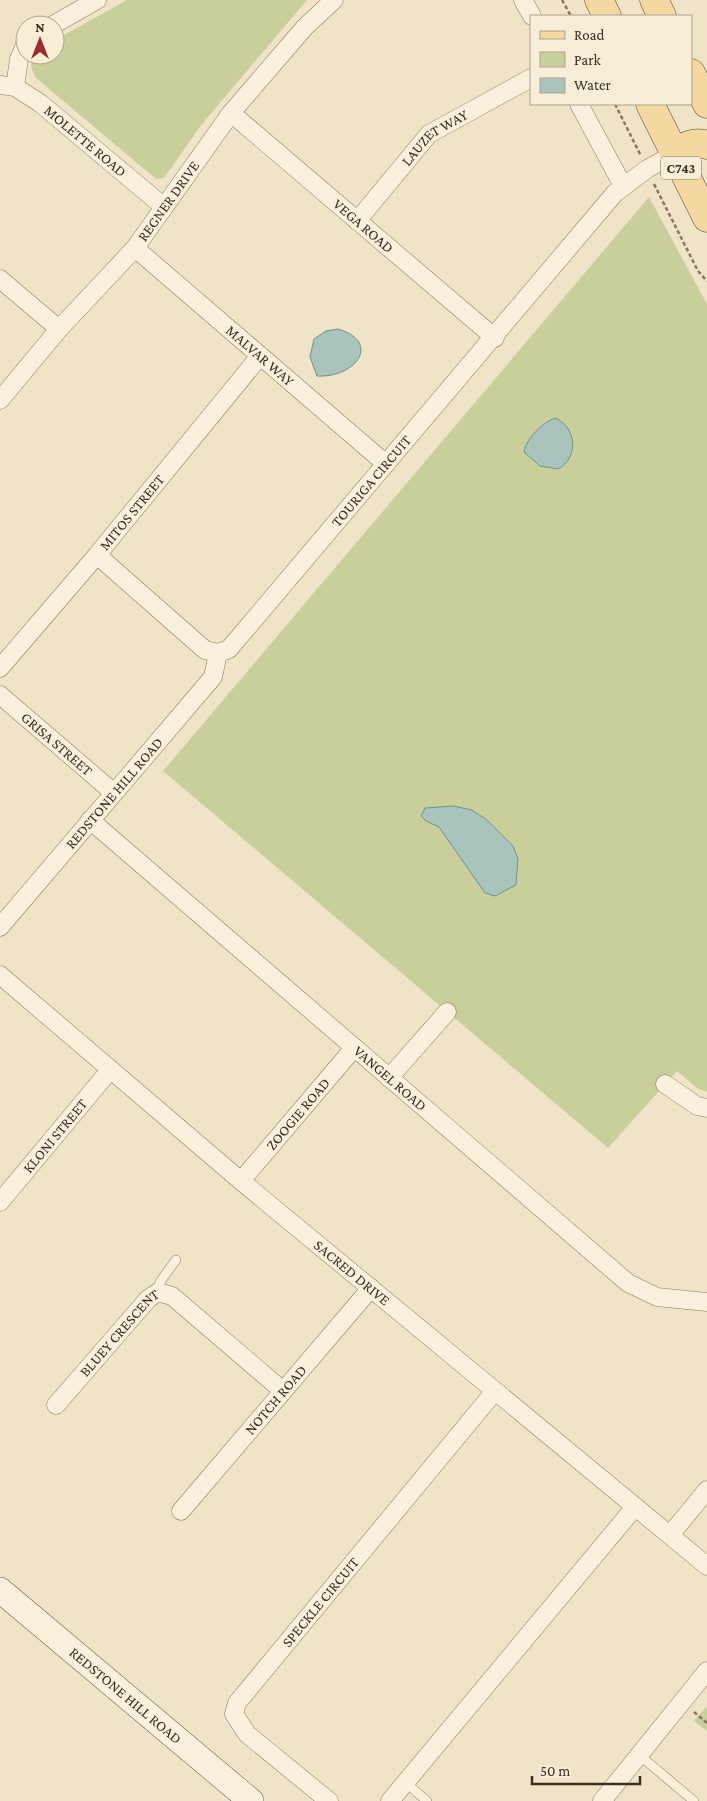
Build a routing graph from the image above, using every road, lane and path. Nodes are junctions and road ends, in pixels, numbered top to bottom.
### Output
1 (97, 0) edge
2 (334, 0) edge
3 (523, 0) edge
4 (562, 0) edge
5 (599, 0) edge
6 (654, 0) edge
7 (531, 15) edge
8 (570, 15) edge
9 (606, 15) edge
10 (662, 15) edge
11 (65, 18) edge
12 (16, 65) edge
13 (692, 74) edge
14 (530, 79) edge
15 (7, 86) edge
16 (707, 104) edge
17 (580, 105) edge
18 (615, 105) edge
19 (650, 105) edge
20 (231, 113) junction
21 (707, 145) edge
22 (674, 154) junction
23 (647, 169) junction
24 (623, 186) junction
25 (164, 207) junction
26 (707, 218) edge
27 (357, 220) junction
28 (135, 248) junction
29 (0, 279) edge
30 (707, 281) edge
31 (59, 329) junction
32 (495, 338) junction
33 (260, 356) junction
34 (0, 400) edge
35 (386, 464) junction
36 (97, 555) junction
37 (218, 653) junction
38 (0, 668) edge
39 (0, 695) edge
40 (114, 793) junction
41 (90, 820) junction
42 (0, 927) edge
43 (0, 975) edge
44 (447, 1012) dead end
45 (354, 1048) junction
46 (110, 1070) junction
47 (389, 1078) junction
48 (665, 1084) dead end
49 (707, 1108) edge
50 (241, 1181) junction
51 (0, 1202) edge
52 (176, 1260) dead end
53 (371, 1288) junction
54 (158, 1292) junction
55 (707, 1302) edge
56 (283, 1391) junction
57 (495, 1391) junction
58 (56, 1406) dead end
59 (707, 1490) edge
60 (635, 1507) junction
61 (181, 1511) dead end
62 (670, 1535) junction
63 (707, 1566) edge
64 (0, 1590) edge
65 (707, 1672) edge
66 (638, 1754) junction
67 (406, 1783) junction
68 (251, 1801) edge
69 (330, 1801) edge
70 (390, 1801) edge
71 (427, 1801) edge
72 (602, 1801) edge
73 (694, 1801) edge

1 - 11 street
2 - 20 street, REGNER DRIVE
3 - 7 street
4 - 8 path
5 - 9 main road
6 - 10 main road
12 - 15 street
13 - 16 main road
14 - 27 street, LAUZET WAY
15 - 25 street, MOLETTE ROAD
17 - 24 street
18 - 23 path
19 - 22 main road, C743
20 - 25 street, REGNER DRIVE
20 - 27 street, VEGA ROAD
21 - 22 main road
22 - 23 street, TOURIGA CIRCUIT
22 - 26 main road, C743
23 - 24 street, TOURIGA CIRCUIT
23 - 30 path
24 - 32 street, TOURIGA CIRCUIT
25 - 28 street, REGNER DRIVE
27 - 32 street, VEGA ROAD
28 - 31 street, REGNER DRIVE
28 - 33 street, MALVAR WAY
29 - 31 street
31 - 34 street, REGNER DRIVE
32 - 35 street, TOURIGA CIRCUIT
33 - 35 street, MALVAR WAY
33 - 36 street, MITOS STREET
35 - 37 street, TOURIGA CIRCUIT
36 - 37 street
36 - 38 street, MITOS STREET
37 - 40 street, REDSTONE HILL ROAD
39 - 40 street, GRISA STREET
40 - 41 street, REDSTONE HILL ROAD
41 - 42 street, REDSTONE HILL ROAD
41 - 45 street, VANGEL ROAD
43 - 46 street, SACRED DRIVE
44 - 47 street
45 - 47 street, VANGEL ROAD
45 - 50 street, ZOOGIE ROAD
46 - 50 street, SACRED DRIVE
46 - 51 street, KLONI STREET
47 - 55 street, VANGEL ROAD
48 - 49 street
50 - 53 street, SACRED DRIVE
52 - 54 lane
53 - 56 street, NOTCH ROAD
53 - 57 street, SACRED DRIVE
54 - 56 street, BLUEY CRESCENT
54 - 58 street, BLUEY CRESCENT
56 - 61 street, NOTCH ROAD
57 - 60 street, SACRED DRIVE
57 - 69 street, SPECKLE CIRCUIT
59 - 62 street
60 - 62 street, SACRED DRIVE
60 - 67 street
62 - 63 street, SACRED DRIVE
64 - 68 street, REDSTONE HILL ROAD
65 - 66 street
66 - 72 street
66 - 73 lane
67 - 70 street
67 - 71 lane

